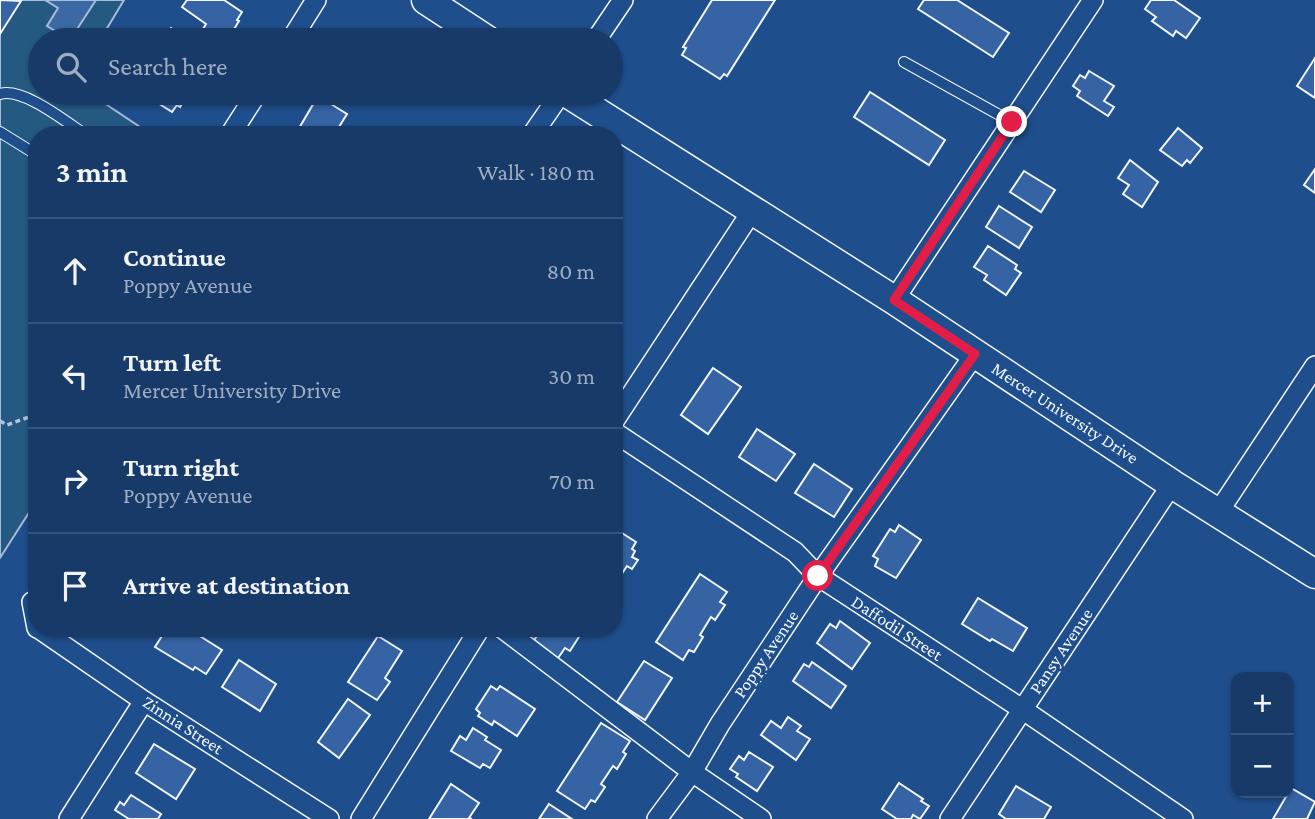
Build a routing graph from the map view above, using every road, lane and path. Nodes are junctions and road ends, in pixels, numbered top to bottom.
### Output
1 (316, 0) edge
2 (426, 0) edge
3 (623, 0) edge
4 (1093, 0) edge
5 (298, 28) edge
6 (469, 28) edge
7 (604, 28) edge
8 (904, 62) dead end
9 (0, 94) edge
10 (28, 98) edge
11 (39, 105) edge
12 (249, 105) edge
13 (553, 105) edge
14 (586, 105) edge
15 (1012, 122) junction
16 (72, 126) edge
17 (236, 126) edge
18 (538, 126) edge
19 (618, 126) edge
20 (623, 129) edge
21 (0, 132) edge
22 (28, 149) edge
23 (752, 212) junction
24 (894, 300) junction
25 (975, 354) junction
26 (1315, 366) edge
27 (623, 407) edge
28 (28, 417) edge
29 (0, 421) edge
30 (623, 438) edge
31 (1172, 484) junction
32 (1219, 511) junction
33 (1315, 574) edge
34 (818, 576) junction
35 (50, 637) edge
36 (474, 637) edge
37 (514, 637) edge
38 (144, 701) junction
39 (1022, 709) junction
40 (692, 772) junction
41 (69, 819) edge
42 (329, 819) edge
43 (361, 819) edge
44 (657, 819) edge
45 (761, 819) edge
46 (950, 819) edge
47 (1182, 819) edge

1 - 5 street
2 - 6 main road
3 - 7 street
4 - 15 street
8 - 15 lane
9 - 10 lane
11 - 16 lane
12 - 17 street
13 - 18 street
14 - 19 main road, Mercer University Drive
15 - 24 street
20 - 23 main road, Mercer University Drive
21 - 22 lane
23 - 24 main road, Mercer University Drive
23 - 27 street
24 - 25 main road, Mercer University Drive
25 - 31 main road, Mercer University Drive
25 - 34 street, Poppy Avenue
26 - 32 street
28 - 29 path
30 - 34 street, Daffodil Street
31 - 32 main road, Mercer University Drive
31 - 39 street, Pansy Avenue
32 - 33 main road, Mercer University Drive
34 - 39 street, Daffodil Street
34 - 40 street, Poppy Avenue
35 - 38 street, Zinnia Street
36 - 43 street
37 - 40 street
38 - 41 street
38 - 42 street, Zinnia Street
39 - 46 street, Pansy Avenue
39 - 47 street, Daffodil Street
40 - 44 street, Poppy Avenue
40 - 45 street

